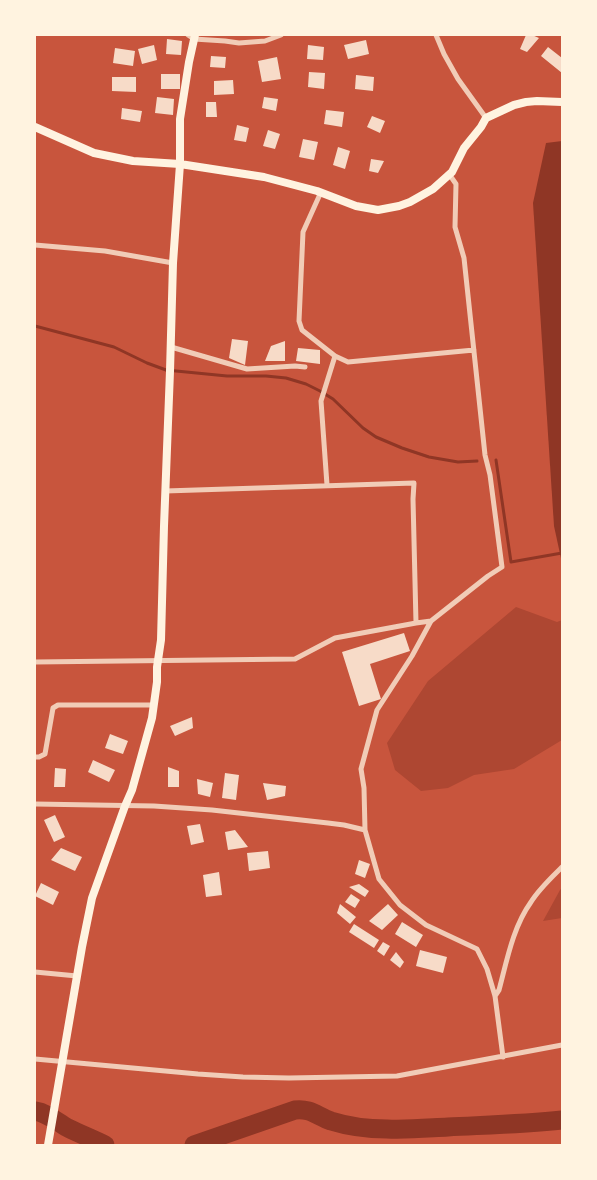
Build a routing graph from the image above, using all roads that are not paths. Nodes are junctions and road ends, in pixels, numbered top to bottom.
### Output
1 (281, 35) edge
2 (436, 35) edge
3 (192, 36) edge
4 (562, 102) edge
5 (486, 118) junction
6 (35, 127) edge
7 (180, 164) junction
8 (449, 174) junction
9 (321, 192) junction
10 (35, 245) edge
11 (173, 263) junction
12 (171, 347) junction
13 (474, 350) junction
14 (336, 356) junction
15 (305, 367) dead end
16 (327, 485) junction
17 (165, 491) junction
18 (431, 622) junction
19 (416, 623) junction
20 (158, 661) junction
21 (35, 662) edge
22 (154, 705) junction
23 (35, 757) edge
24 (35, 804) edge
25 (125, 806) junction
26 (365, 830) junction
27 (562, 867) edge
28 (35, 972) edge
29 (77, 976) junction
30 (495, 996) junction
31 (562, 1045) edge
32 (503, 1057) junction
33 (35, 1060) edge
34 (63, 1061) junction
35 (48, 1145) edge

1 - 3 street
2 - 5 street
3 - 7 main road
4 - 5 main road
5 - 8 main road
6 - 7 main road
7 - 9 main road
7 - 11 main road
8 - 9 main road
8 - 13 street
9 - 14 street
10 - 11 street
11 - 12 main road
12 - 15 street
12 - 17 main road
13 - 14 street
13 - 18 street
14 - 16 street
16 - 17 street
16 - 19 street
17 - 20 main road
18 - 19 street
18 - 26 street
19 - 20 street
20 - 21 street
20 - 22 main road
22 - 23 street
22 - 25 main road
24 - 25 street
25 - 26 street
25 - 29 main road
26 - 30 street
27 - 30 street
28 - 29 street
29 - 34 main road
30 - 32 street
31 - 32 street
32 - 34 street
33 - 34 street
34 - 35 main road

